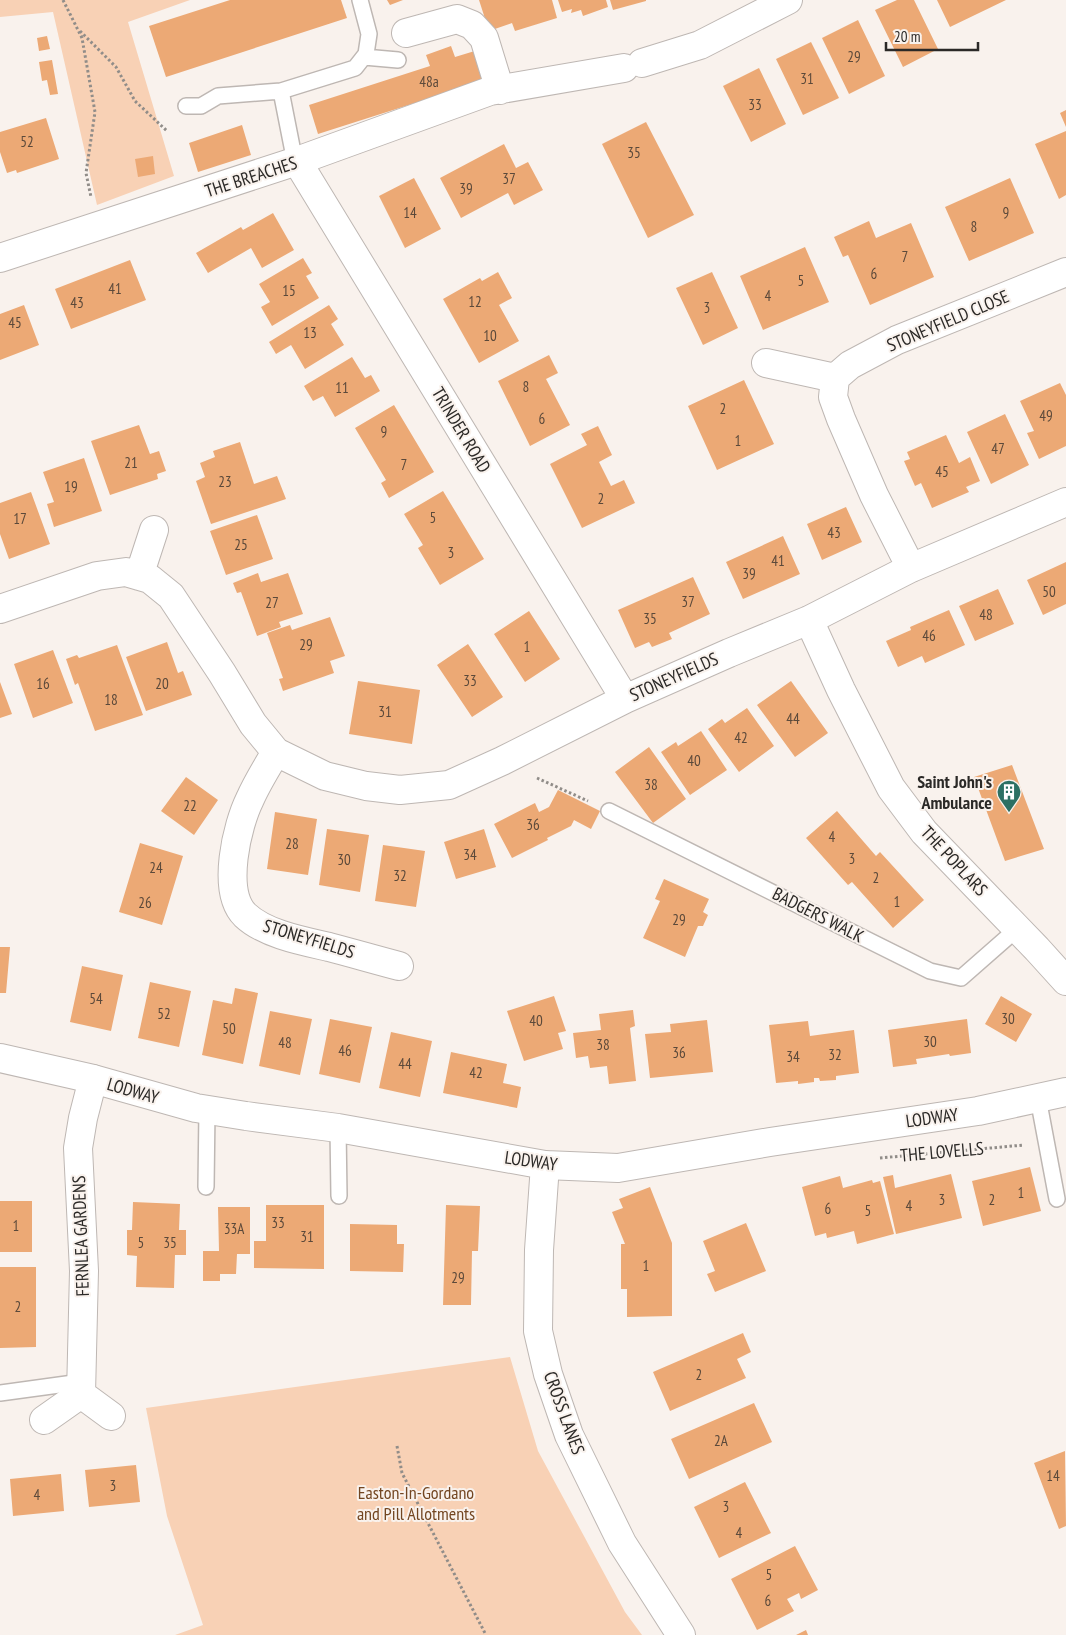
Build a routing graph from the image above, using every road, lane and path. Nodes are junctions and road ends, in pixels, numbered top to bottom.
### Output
1 (63, 0) edge
2 (360, 0) edge
3 (788, 0) edge
4 (78, 28) junction
5 (406, 33) dead end
6 (364, 57) junction
7 (398, 60) dead end
8 (281, 90) junction
9 (500, 90) junction
10 (186, 106) dead end
11 (167, 131) dead end
12 (296, 162) junction
13 (97, 227) junction
14 (0, 258) edge
15 (1066, 272) edge
16 (766, 363) dead end
17 (835, 378) junction
18 (1066, 502) edge
19 (154, 530) dead end
20 (911, 568) junction
21 (139, 576) junction
22 (0, 609) edge
23 (809, 620) junction
24 (624, 700) junction
25 (276, 752) junction
26 (502, 761) junction
27 (609, 811) joint
28 (1018, 928) junction
29 (399, 966) dead end
30 (1066, 981) edge
31 (0, 1058) edge
32 (93, 1079) junction
33 (1066, 1092) edge
34 (1038, 1098) junction
35 (207, 1110) junction
36 (338, 1128) junction
37 (1046, 1143) junction
38 (878, 1158) dead end
39 (545, 1165) junction
40 (206, 1187) dead end
41 (339, 1196) dead end
42 (1057, 1199) dead end
43 (81, 1388) junction
44 (0, 1393) edge
45 (111, 1416) dead end
46 (44, 1420) dead end
47 (397, 1446) dead end
48 (486, 1635) edge
49 (681, 1635) edge

1 - 4 path
2 - 6 lane
3 - 9 street, THE BREACHES
4 - 11 path
4 - 13 path
5 - 9 street
6 - 7 lane
6 - 8 lane
8 - 10 lane
8 - 12 lane
9 - 12 street, THE BREACHES
12 - 13 street, THE BREACHES
12 - 24 street, TRINDER ROAD
13 - 14 street, THE BREACHES
15 - 17 street, STONEYFIELD CLOSE
16 - 17 street
17 - 20 street
18 - 20 street, STONEYFIELDS
19 - 21 street
20 - 23 street, STONEYFIELDS
21 - 22 street, STONEYFIELDS
21 - 25 street, STONEYFIELDS
23 - 24 street, STONEYFIELDS
23 - 28 street, THE POPLARS
24 - 26 street, STONEYFIELDS
25 - 26 street, STONEYFIELDS
25 - 29 street, STONEYFIELDS
26 - 27 path
27 - 28 lane, BADGERS WALK
28 - 30 street, THE POPLARS
31 - 32 street, LODWAY
32 - 35 street, LODWAY
32 - 43 street, FERNLEA GARDENS
33 - 34 street, LODWAY
34 - 37 lane
34 - 39 street, LODWAY
35 - 36 street, LODWAY
35 - 40 lane
36 - 39 street, LODWAY
36 - 41 lane
37 - 38 path, THE LOVELLS
37 - 42 lane
39 - 49 street, CROSS LANES
43 - 44 lane
43 - 45 street
43 - 46 street
47 - 48 path

